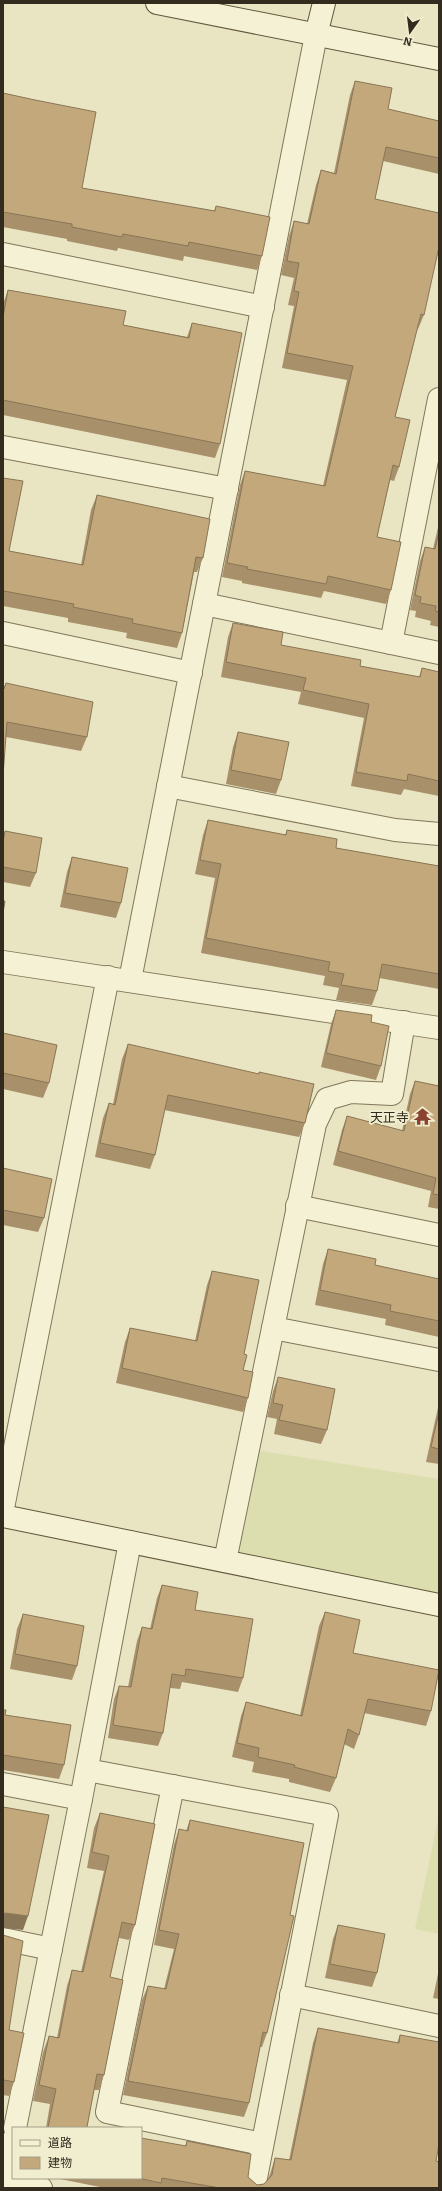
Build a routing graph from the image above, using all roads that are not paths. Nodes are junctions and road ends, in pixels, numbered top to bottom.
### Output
1 (157, 3) edge
2 (324, 3) edge
3 (316, 35) junction
4 (439, 59) edge
5 (3, 254) edge
6 (263, 307) junction
7 (439, 399) edge
8 (3, 447) edge
9 (227, 489) junction
10 (204, 604) junction
11 (3, 633) edge
12 (391, 643) junction
13 (439, 654) edge
14 (191, 673) junction
15 (168, 786) junction
16 (439, 834) edge
17 (3, 962) edge
18 (108, 977) junction
19 (130, 980) junction
20 (404, 1022) junction
21 (439, 1028) edge
22 (297, 1206) junction
23 (439, 1236) edge
24 (273, 1328) junction
25 (439, 1360) edge
26 (3, 1508) edge
27 (3, 1516) edge
28 (130, 1542) junction
29 (225, 1561) junction
30 (439, 1605) edge
31 (87, 1770) junction
32 (3, 1784) edge
33 (173, 1786) junction
34 (81, 1799) junction
35 (3, 1939) edge
36 (51, 1949) junction
37 (291, 1995) junction
38 (439, 2026) edge
39 (15, 2127) edge
40 (262, 2144) junction
41 (12, 2145) edge
42 (4, 2183) edge
43 (41, 2188) edge
44 (254, 2188) edge

1 - 3 street
2 - 3 street
3 - 4 street
3 - 6 street
5 - 6 street
6 - 9 street
7 - 12 street
8 - 9 street
9 - 10 street
10 - 12 street
10 - 14 street
11 - 14 street
12 - 13 street
14 - 15 street
15 - 16 street
15 - 19 street
17 - 18 street
18 - 19 street
18 - 26 street
19 - 20 street
20 - 21 street
20 - 22 street
22 - 23 street
22 - 24 street
24 - 25 street
24 - 29 street
27 - 28 street
28 - 29 street
28 - 31 street
29 - 30 street
31 - 33 street
31 - 34 street
32 - 34 street
33 - 37 street
33 - 40 street
34 - 36 street
35 - 36 street
36 - 39 street
37 - 38 street
37 - 40 street
40 - 44 street
41 - 42 street
42 - 43 street

